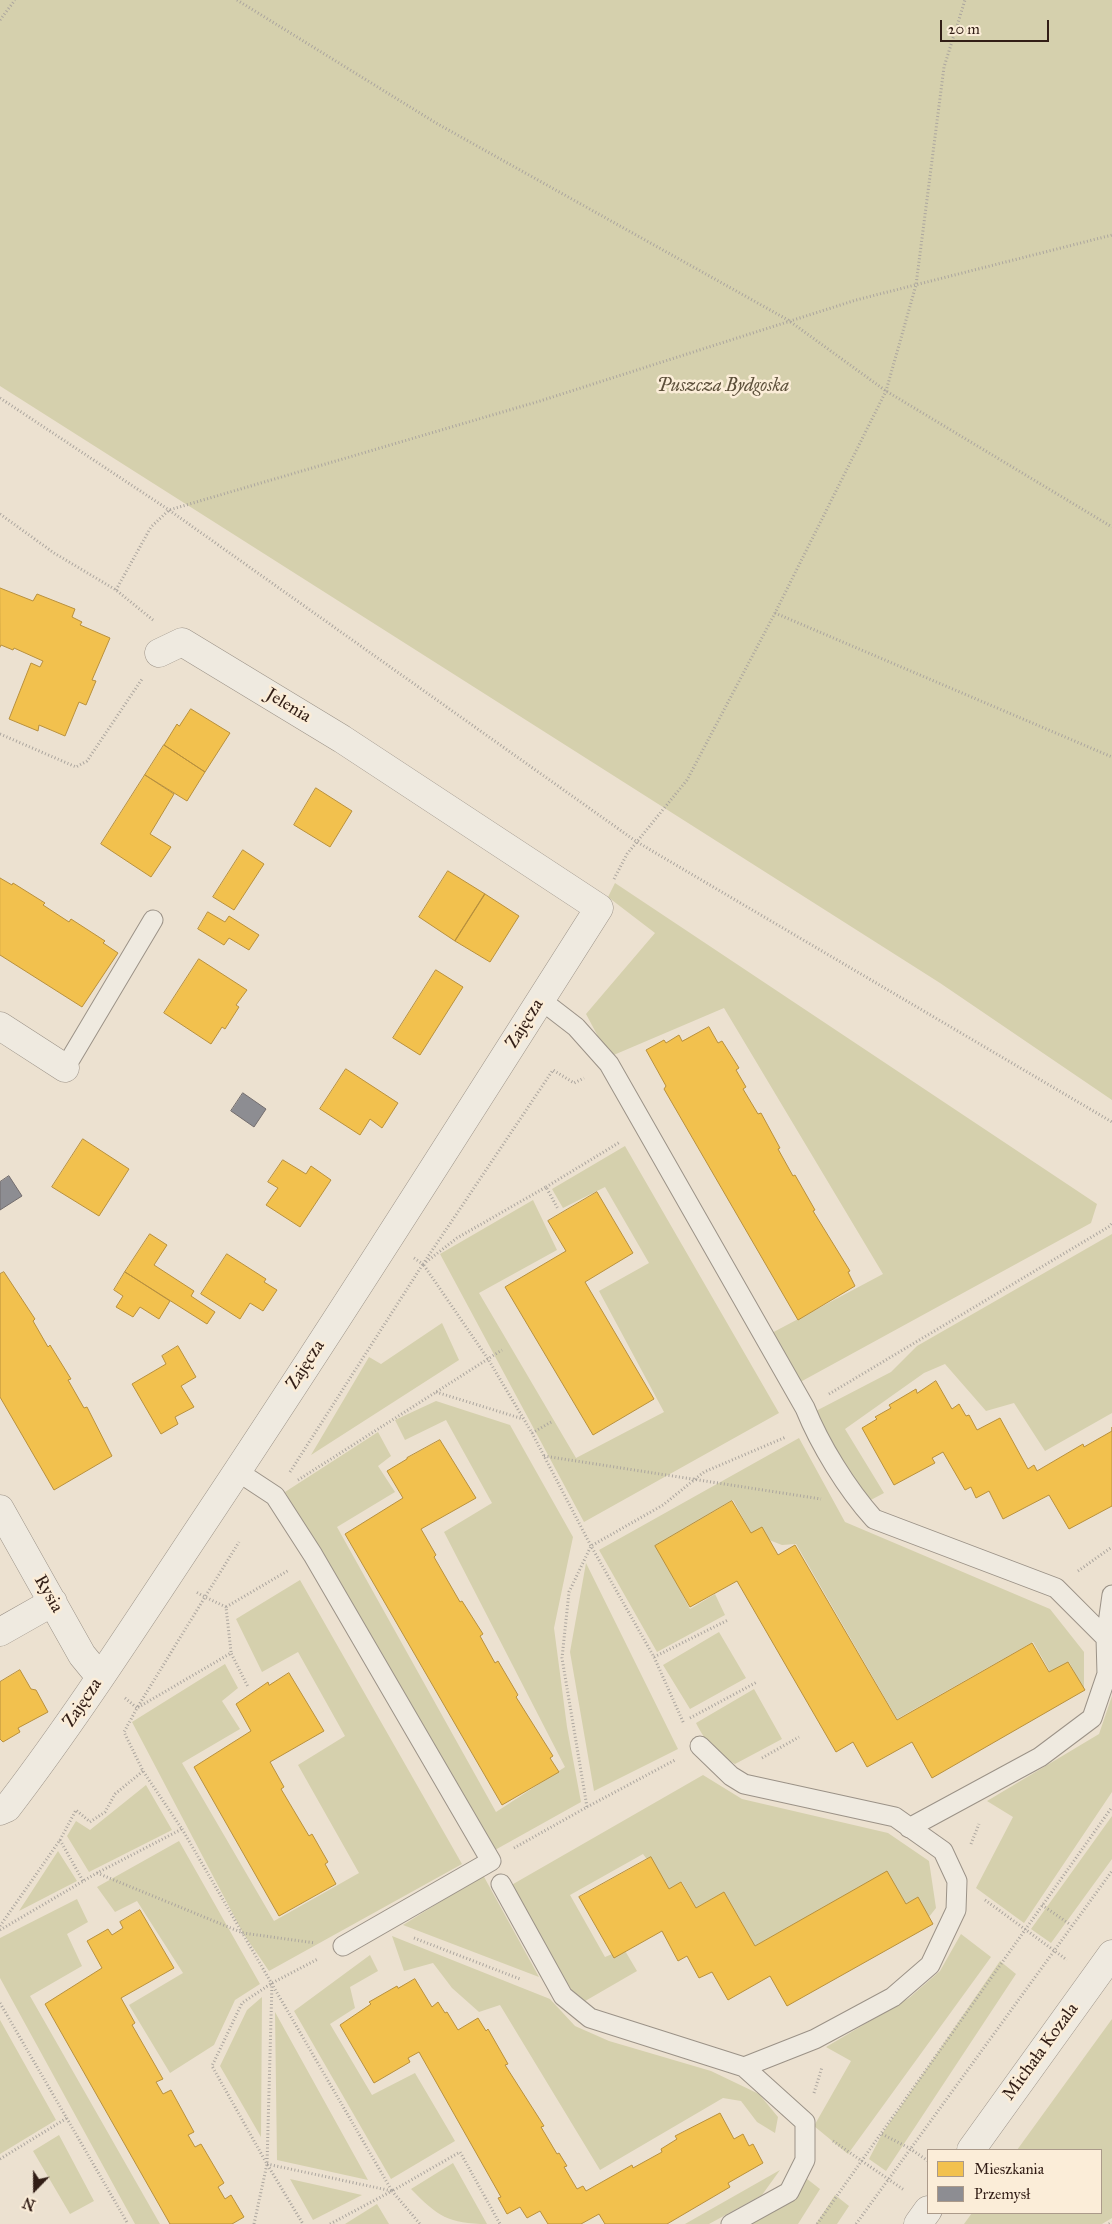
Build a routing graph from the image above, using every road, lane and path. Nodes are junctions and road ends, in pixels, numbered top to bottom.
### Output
1 (15, 0) edge
2 (237, 0) edge
3 (965, 0) edge
4 (0, 20) edge
5 (1112, 235) edge
6 (916, 285) junction
7 (788, 320) junction
8 (886, 391) junction
9 (0, 398) edge
10 (169, 510) junction
11 (0, 514) edge
12 (1112, 527) edge
13 (116, 590) junction
14 (775, 613) junction
15 (159, 653) junction
16 (0, 734) edge
17 (1112, 757) edge
18 (637, 842) junction
19 (599, 908) junction
20 (153, 920) dead end
21 (541, 1000) junction
22 (0, 1026) edge
23 (609, 1064) junction
24 (65, 1068) joint
25 (1112, 1122) edge
26 (645, 1128) junction
27 (546, 1187) junction
28 (558, 1209) dead end
29 (1112, 1223) edge
30 (387, 1241) junction
31 (423, 1264) junction
32 (502, 1350) dead end
33 (488, 1359) junction
34 (436, 1392) junction
35 (805, 1408) junction
36 (523, 1420) junction
37 (553, 1421) dead end
38 (812, 1426) junction
39 (532, 1433) junction
40 (544, 1456) junction
41 (237, 1471) junction
42 (695, 1480) junction
43 (275, 1496) junction
44 (861, 1505) junction
45 (0, 1509) edge
46 (239, 1542) dead end
47 (591, 1546) junction
48 (1112, 1546) edge
49 (313, 1555) junction
50 (168, 1575) junction
51 (1056, 1588) junction
52 (1112, 1595) edge
53 (205, 1597) junction
54 (53, 1602) junction
55 (226, 1607) junction
56 (728, 1620) dead end
57 (0, 1632) edge
58 (1106, 1638) junction
59 (231, 1652) junction
60 (654, 1657) junction
61 (100, 1677) junction
62 (757, 1682) dead end
63 (248, 1687) dead end
64 (137, 1708) junction
65 (682, 1722) junction
66 (799, 1737) dead end
67 (700, 1746) junction
68 (144, 1771) junction
69 (731, 1776) junction
70 (995, 1782) junction
71 (587, 1807) junction
72 (1112, 1807) edge
73 (0, 1811) edge
74 (910, 1828) junction
75 (182, 1829) junction
76 (60, 1840) junction
77 (491, 1861) junction
78 (1112, 1870) edge
79 (97, 1874) junction
80 (82, 1881) junction
81 (957, 1881) junction
82 (501, 1884) dead end
83 (1042, 1905) junction
84 (380, 1925) junction
85 (1071, 1925) junction
86 (0, 1928) edge
87 (1024, 1929) junction
88 (243, 1933) junction
89 (343, 1946) junction
90 (1053, 1949) junction
91 (1112, 1954) edge
92 (1094, 1979) junction
93 (272, 1983) junction
94 (563, 1996) junction
95 (0, 2003) edge
96 (834, 2029) junction
97 (744, 2067) junction
98 (67, 2118) junction
99 (805, 2122) junction
100 (882, 2134) junction
101 (909, 2148) junction
102 (972, 2149) edge
103 (0, 2159) edge
104 (861, 2160) junction
105 (927, 2160) edge
106 (267, 2164) junction
107 (888, 2178) junction
108 (392, 2191) junction
109 (920, 2203) edge
110 (128, 2224) edge
111 (254, 2224) edge
112 (303, 2224) edge
113 (330, 2224) edge
114 (420, 2224) edge
115 (500, 2224) edge
116 (731, 2224) edge
117 (817, 2224) edge
118 (856, 2224) edge
119 (918, 2224) edge

1 - 4 path
2 - 7 path
3 - 6 path
5 - 6 path
6 - 7 path
6 - 8 path
7 - 8 path
7 - 10 path
8 - 12 path
8 - 14 path
9 - 10 path
10 - 13 path
10 - 18 path
11 - 13 path
13 - 15 path
14 - 17 path
14 - 18 path
15 - 16 path
15 - 19 street, Jelenia
18 - 19 path
18 - 25 path
19 - 21 street, Zajęcza
20 - 24 lane
21 - 23 lane
21 - 30 street, Zajęcza
22 - 24 street
23 - 26 lane
23 - 31 path
26 - 27 path
26 - 35 lane
27 - 28 path
27 - 31 path
29 - 35 path
30 - 31 path
30 - 41 street, Zajęcza
31 - 33 path
31 - 43 path
32 - 33 path
33 - 34 path
33 - 36 path
34 - 36 path
34 - 43 path
35 - 38 lane
36 - 39 path
37 - 39 path
38 - 42 path
38 - 44 lane
39 - 40 path
40 - 42 path
40 - 47 path
41 - 43 lane
41 - 50 street, Zajęcza
42 - 44 path
42 - 47 path
43 - 49 lane
44 - 51 lane
45 - 54 street, Rysia
46 - 53 path
47 - 60 path
47 - 71 path
48 - 51 path
49 - 55 path
49 - 77 lane
50 - 53 path
50 - 61 street, Zajęcza
51 - 58 lane
52 - 58 lane
53 - 55 path
53 - 64 path
54 - 57 street
54 - 61 street, Rysia
55 - 59 path
56 - 60 path
58 - 70 lane
59 - 63 path
59 - 64 path
60 - 65 path
61 - 64 path
61 - 73 street, Zajęcza
62 - 65 path
64 - 68 path
65 - 67 path
66 - 69 path
67 - 69 lane
67 - 71 path
68 - 75 path
68 - 76 path
69 - 74 lane
70 - 74 lane
70 - 81 path
71 - 77 path
72 - 83 path
74 - 81 lane
75 - 79 path
75 - 88 path
76 - 80 path
76 - 86 path
77 - 84 lane
78 - 85 path
79 - 80 path
79 - 88 path
80 - 86 path
81 - 87 path
81 - 96 lane
82 - 94 lane
83 - 85 path
83 - 87 path
84 - 89 lane
84 - 94 path
85 - 90 path
87 - 90 path
87 - 100 path
88 - 89 path
88 - 93 path
89 - 93 path
90 - 92 path
90 - 101 path
91 - 92 street, Michała Kozala
92 - 102 street, Michała Kozala
93 - 106 path
93 - 106 path
93 - 108 path
94 - 97 lane
95 - 98 path
96 - 97 lane
96 - 99 path
97 - 99 lane
98 - 103 path
98 - 110 path
99 - 104 path
99 - 116 lane
100 - 101 path
100 - 104 path
101 - 105 path
101 - 107 path
104 - 107 path
104 - 117 path
106 - 108 path
106 - 111 path
106 - 112 path
107 - 109 path
107 - 118 path
108 - 113 path
108 - 114 path
108 - 115 path
109 - 119 street

